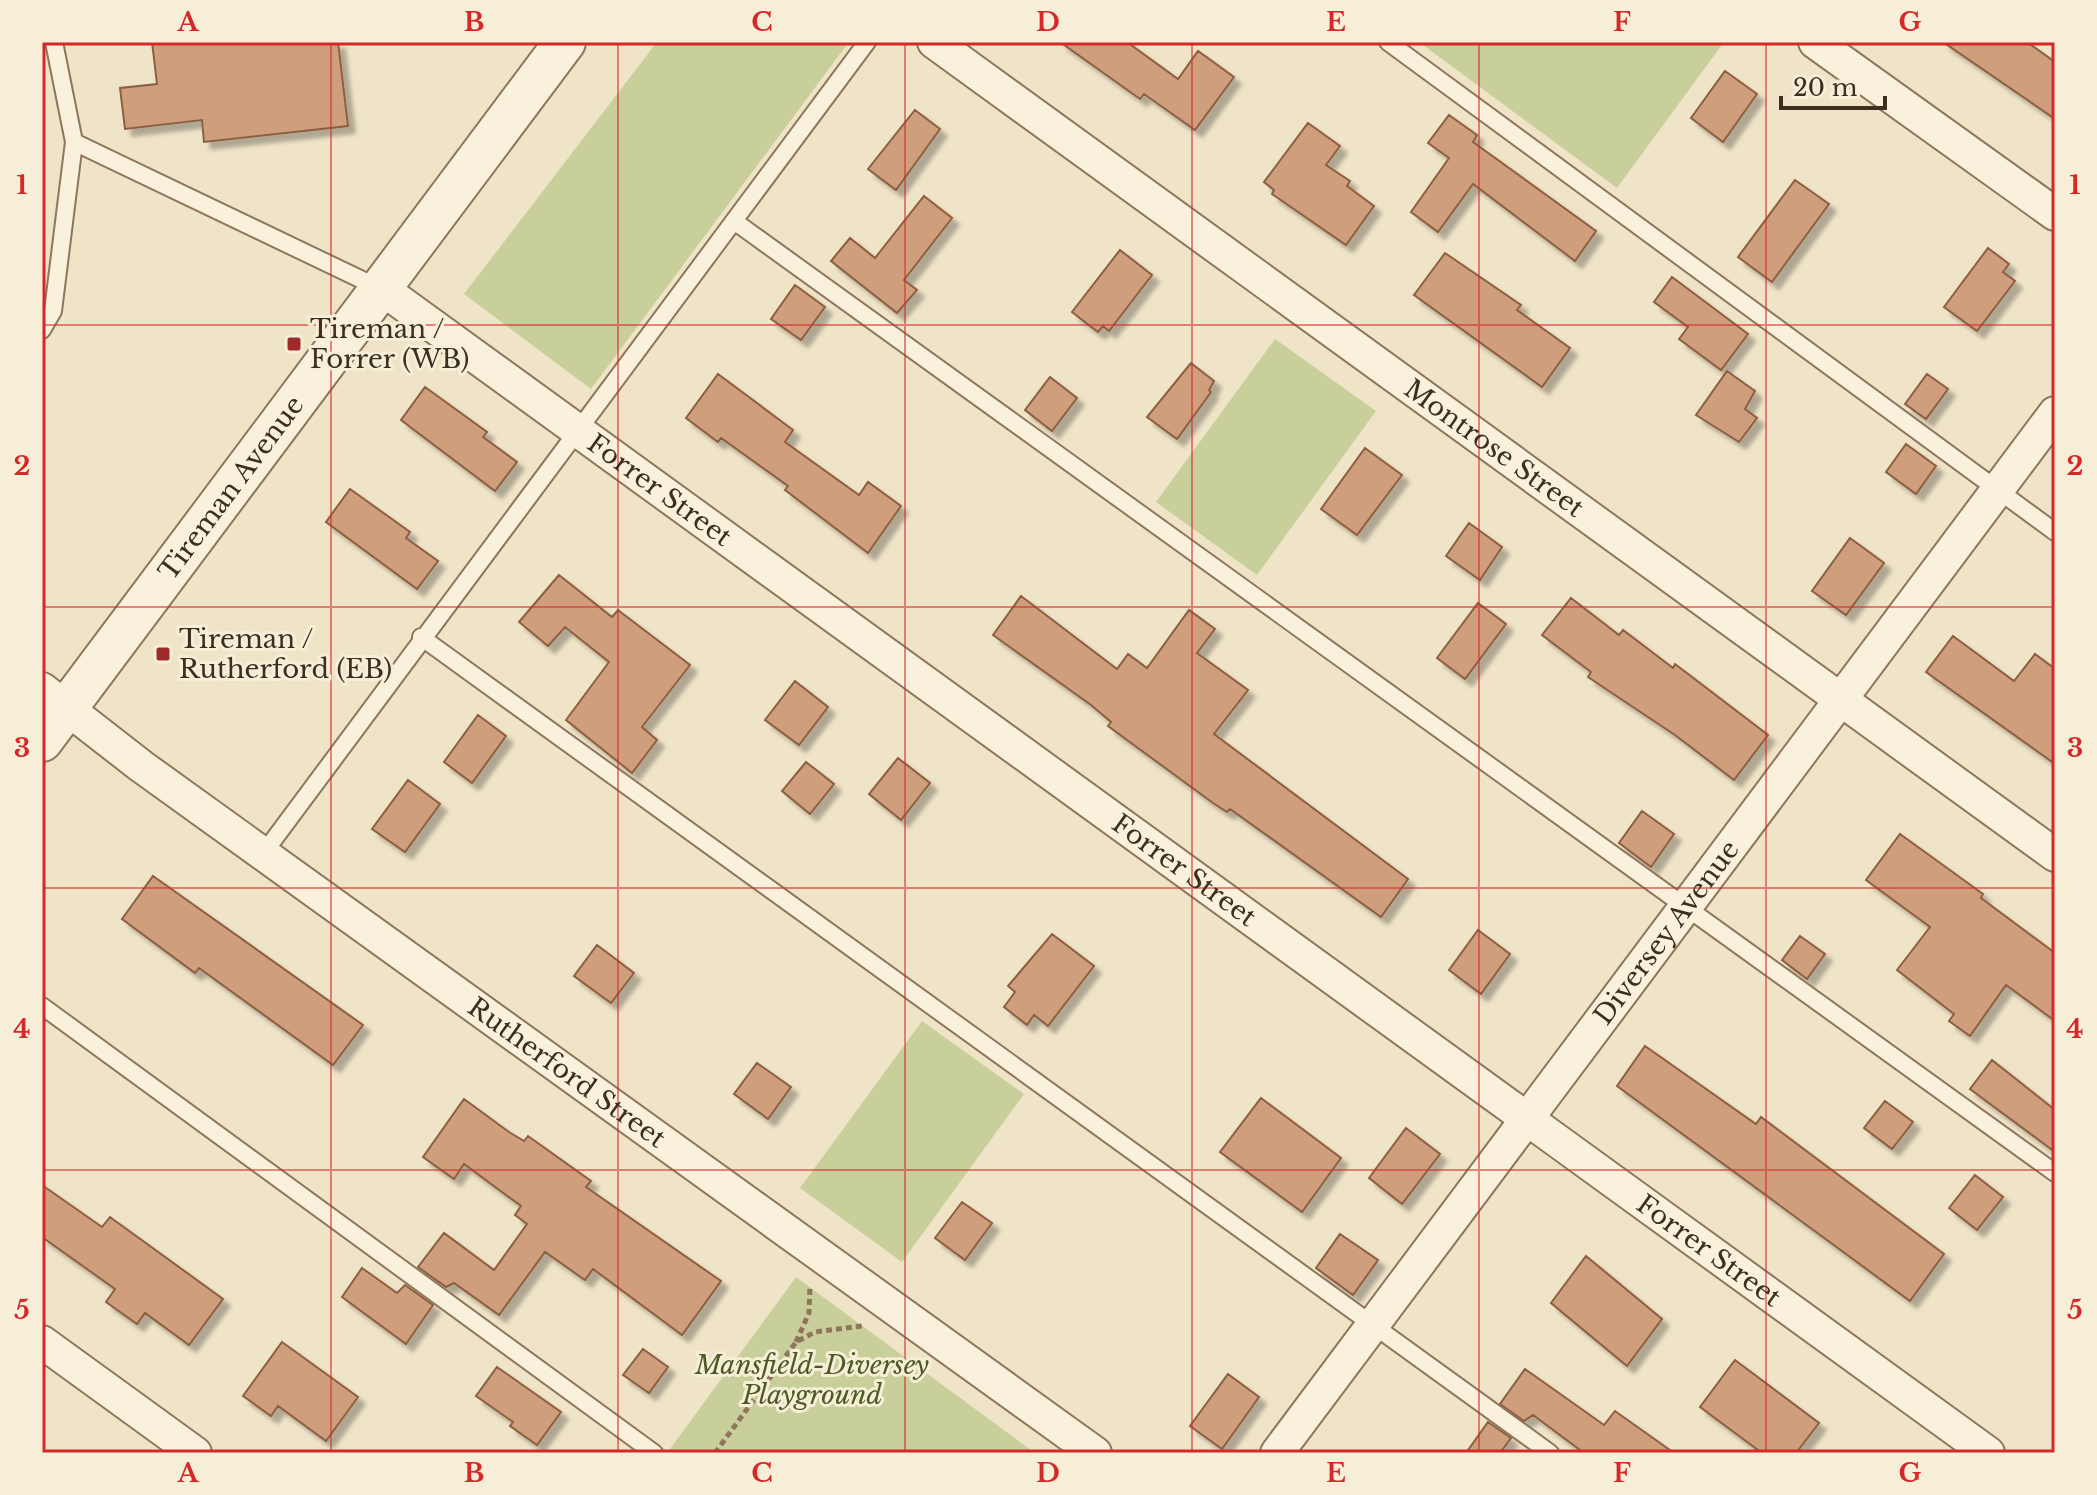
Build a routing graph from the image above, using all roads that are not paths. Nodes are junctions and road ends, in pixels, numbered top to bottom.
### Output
1 (54, 42) edge
2 (565, 42) edge
3 (867, 42) edge
4 (934, 42) edge
5 (1388, 42) edge
6 (1815, 42) edge
7 (74, 142) junction
8 (2055, 214) edge
9 (734, 221) junction
10 (381, 288) junction
11 (42, 330) edge
12 (2055, 413) edge
13 (578, 432) junction
14 (1998, 490) junction
15 (2055, 532) edge
16 (421, 637) junction
17 (54, 698) edge
18 (1842, 701) junction
19 (42, 741) edge
20 (263, 854) junction
21 (2055, 855) edge
22 (1687, 907) junction
23 (42, 1006) edge
24 (1527, 1120) junction
25 (2055, 1173) edge
26 (1373, 1325) junction
27 (42, 1342) edge
28 (195, 1453) edge
29 (654, 1453) edge
30 (1095, 1453) edge
31 (1277, 1453) edge
32 (1550, 1453) edge
33 (1988, 1453) edge

1 - 7 lane
2 - 10 street, Tireman Avenue
3 - 9 lane
4 - 18 street, Montrose Street
5 - 14 lane
6 - 8 street
7 - 10 lane
7 - 11 lane
9 - 13 lane
9 - 22 lane
10 - 13 street, Forrer Street
10 - 17 street, Tireman Avenue
12 - 14 street, Diversey Avenue
13 - 16 lane
13 - 24 street, Forrer Street
14 - 15 lane
14 - 18 street, Diversey Avenue
16 - 20 lane
16 - 26 lane
17 - 19 street, Tireman Avenue
17 - 20 street, Rutherford Street
18 - 21 street, Montrose Street
18 - 22 street, Diversey Avenue
20 - 30 street, Rutherford Street
22 - 24 street, Diversey Avenue
22 - 25 lane
23 - 29 lane
24 - 26 street, Diversey Avenue
24 - 33 street, Forrer Street
26 - 31 street, Diversey Avenue
26 - 32 lane
27 - 28 street

